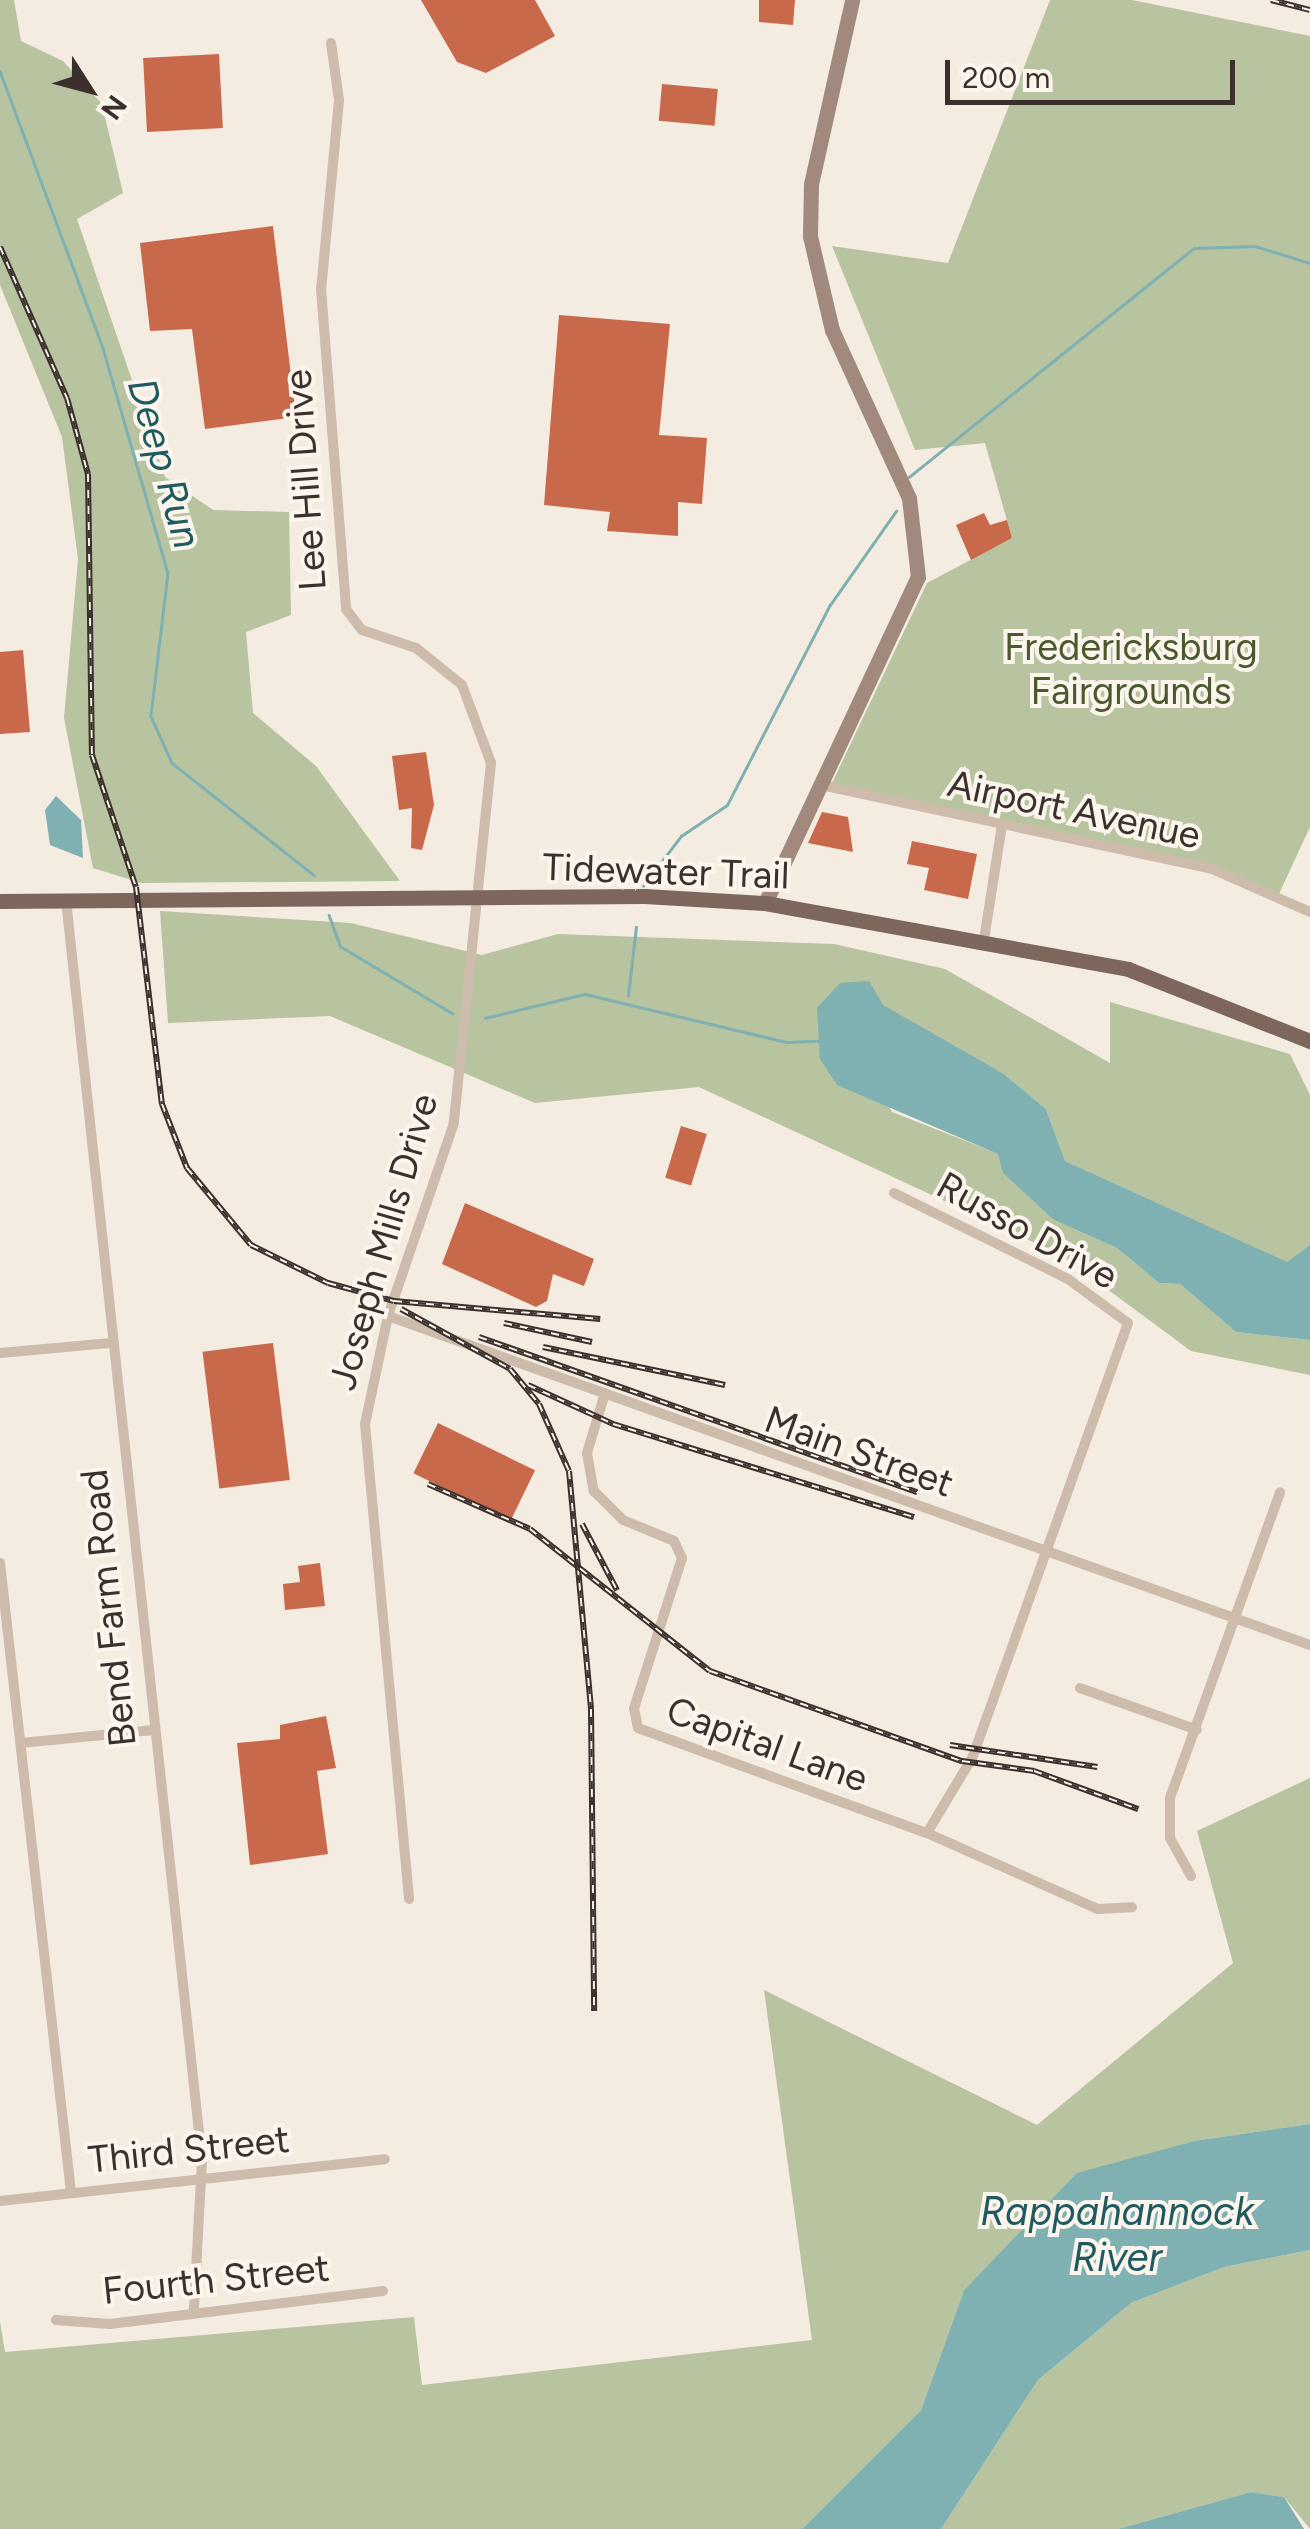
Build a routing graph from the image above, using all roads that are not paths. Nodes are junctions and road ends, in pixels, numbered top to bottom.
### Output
1 (852, 0) edge
2 (332, 43) dead end
3 (820, 785) junction
4 (1002, 826) junction
5 (66, 900) junction
6 (478, 900) junction
7 (0, 901) edge
8 (765, 903) junction
9 (1310, 912) edge
10 (984, 940) junction
11 (1310, 1041) edge
12 (894, 1194) dead end
13 (388, 1316) junction
14 (110, 1342) junction
15 (0, 1353) edge
16 (605, 1393) junction
17 (1280, 1492) dead end
18 (1043, 1550) junction
19 (0, 1563) edge
20 (1237, 1620) junction
21 (1310, 1645) edge
22 (1080, 1688) dead end
23 (152, 1730) junction
24 (1197, 1730) junction
25 (21, 1743) junction
26 (927, 1833) junction
27 (1191, 1876) dead end
28 (408, 1899) dead end
29 (1132, 1907) dead end
30 (385, 2159) dead end
31 (203, 2180) junction
32 (71, 2192) junction
33 (0, 2200) edge
34 (383, 2291) dead end
35 (194, 2310) junction
36 (56, 2320) dead end

1 - 3 main road
2 - 6 street, Lee Hill Drive
3 - 4 street, Airport Avenue
3 - 8 main road
4 - 9 street, Airport Avenue
4 - 10 street
5 - 6 main road, Tidewater Trail
5 - 7 main road, Tidewater Trail
5 - 14 street, Bend Farm Road
6 - 8 main road, Tidewater Trail
6 - 13 street, Joseph Mills Drive
8 - 10 main road, Tidewater Trail
10 - 11 main road, Tidewater Trail
12 - 18 street, Russo Drive
13 - 16 street, Main Street
13 - 28 street, Joseph Mills Drive
14 - 15 street
14 - 23 street, Bend Farm Road
16 - 18 street, Main Street
16 - 26 street, Capital Lane
17 - 20 street
18 - 20 street, Main Street
18 - 26 street
19 - 25 street
20 - 21 street, Main Street
20 - 24 street
22 - 24 street
23 - 25 street
23 - 31 street, Bend Farm Road
24 - 27 street
25 - 32 street
26 - 29 street, Capital Lane
30 - 31 street, Third Street
31 - 32 street, Third Street
31 - 35 street, Bend Farm Road
32 - 33 street, Third Street
34 - 35 street, Fourth Street
35 - 36 street, Fourth Street

